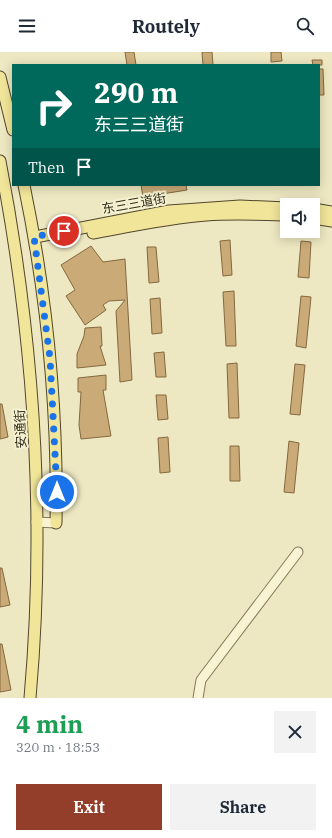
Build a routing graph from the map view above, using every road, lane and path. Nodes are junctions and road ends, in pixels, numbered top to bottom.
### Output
1 (0, 77) edge
2 (12, 126) edge
3 (0, 161) edge
4 (24, 186) edge
5 (280, 208) edge
6 (320, 210) edge
7 (332, 212) edge
8 (280, 215) edge
9 (320, 219) edge
10 (332, 221) edge
11 (35, 240) junction
12 (36, 522) junction
13 (56, 523) joint
14 (298, 552) dead end
15 (30, 698) edge
16 (198, 698) edge

1 - 2 main road
3 - 12 main road, 安通街
4 - 11 main road
5 - 11 main road, 东三三道街
6 - 7 main road
8 - 11 main road, 东三三道街
9 - 10 main road
11 - 13 main road
12 - 13 street
12 - 15 main road, 安通街
14 - 16 street

